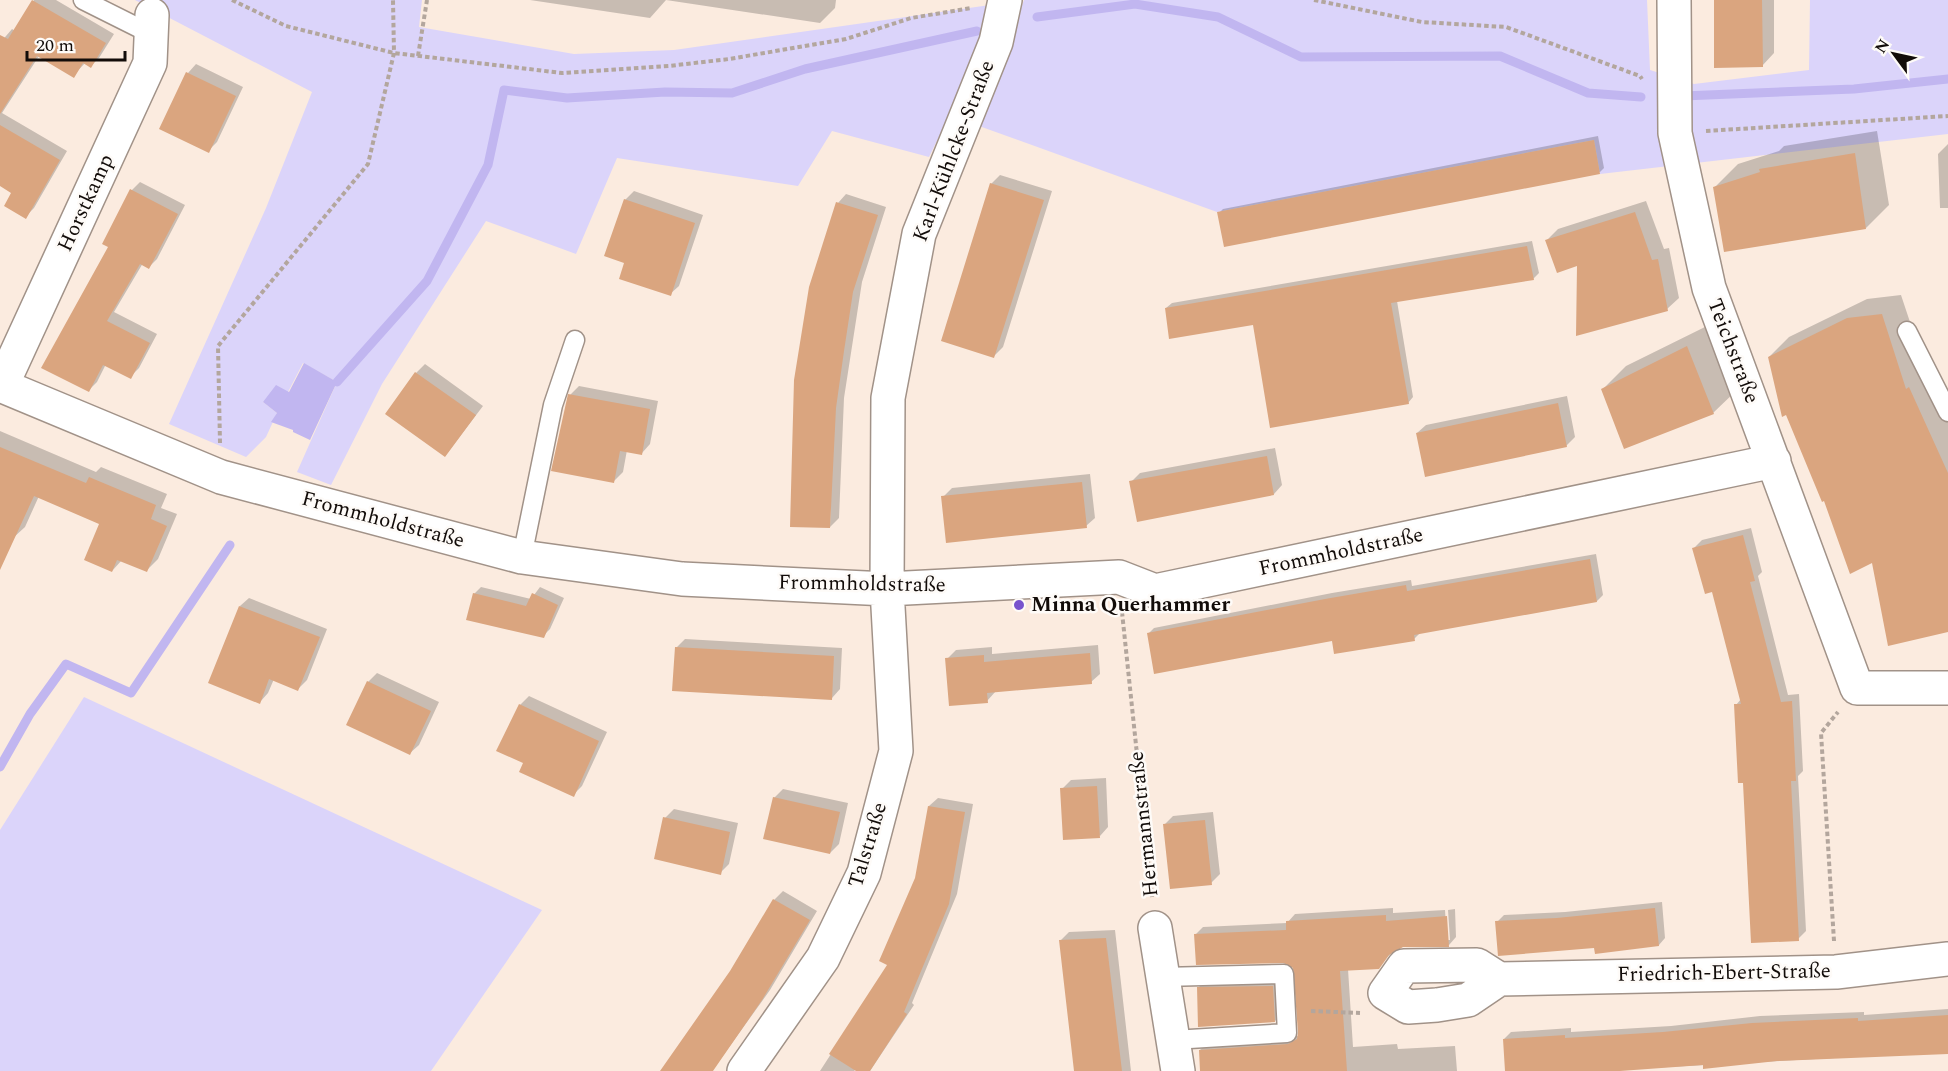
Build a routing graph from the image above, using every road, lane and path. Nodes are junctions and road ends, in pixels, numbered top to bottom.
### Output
1 (83, 0) edge
2 (232, 0) edge
3 (393, 0) edge
4 (427, 0) edge
5 (1314, 0) edge
6 (1674, 0) edge
7 (1005, 2) edge
8 (152, 25) joint
9 (394, 53) junction
10 (418, 56) junction
11 (1645, 84) dead end
12 (1948, 116) edge
13 (1675, 133) junction
14 (1908, 331) dead end
15 (575, 340) dead end
16 (1, 385) edge
17 (1948, 412) edge
18 (1774, 461) junction
19 (221, 477) junction
20 (522, 557) junction
21 (1119, 577) junction
22 (887, 589) junction
23 (1857, 688) junction
24 (1948, 688) edge
25 (1155, 928) joint
26 (1948, 959) edge
27 (1836, 972) junction
28 (1163, 977) junction
29 (1385, 993) joint
30 (1286, 1010) junction
31 (1176, 1056) edge
32 (744, 1071) edge

1 - 8 lane
2 - 9 path
3 - 9 path
4 - 10 path
5 - 11 path
6 - 13 street, Teichstraße
7 - 10 path
7 - 22 street, Karl-Kühlcke-Straße
8 - 16 street, Horstkamp
9 - 10 path
9 - 19 path
12 - 13 path
13 - 18 street, Teichstraße
14 - 17 lane
15 - 20 lane
16 - 19 street, Frommholdstraße
18 - 21 street, Frommholdstraße
18 - 23 street, Teichstraße
19 - 20 street, Frommholdstraße
20 - 22 street, Frommholdstraße
21 - 22 street, Frommholdstraße
21 - 25 path, Hermannstraße
22 - 32 street, Talstraße
23 - 24 street
23 - 27 path
25 - 28 street, Hermannstraße
26 - 27 street, Friedrich-Ebert-Straße
27 - 29 street, Friedrich-Ebert-Straße
28 - 30 lane
28 - 31 street, Hermannstraße
29 - 30 path
30 - 31 lane

